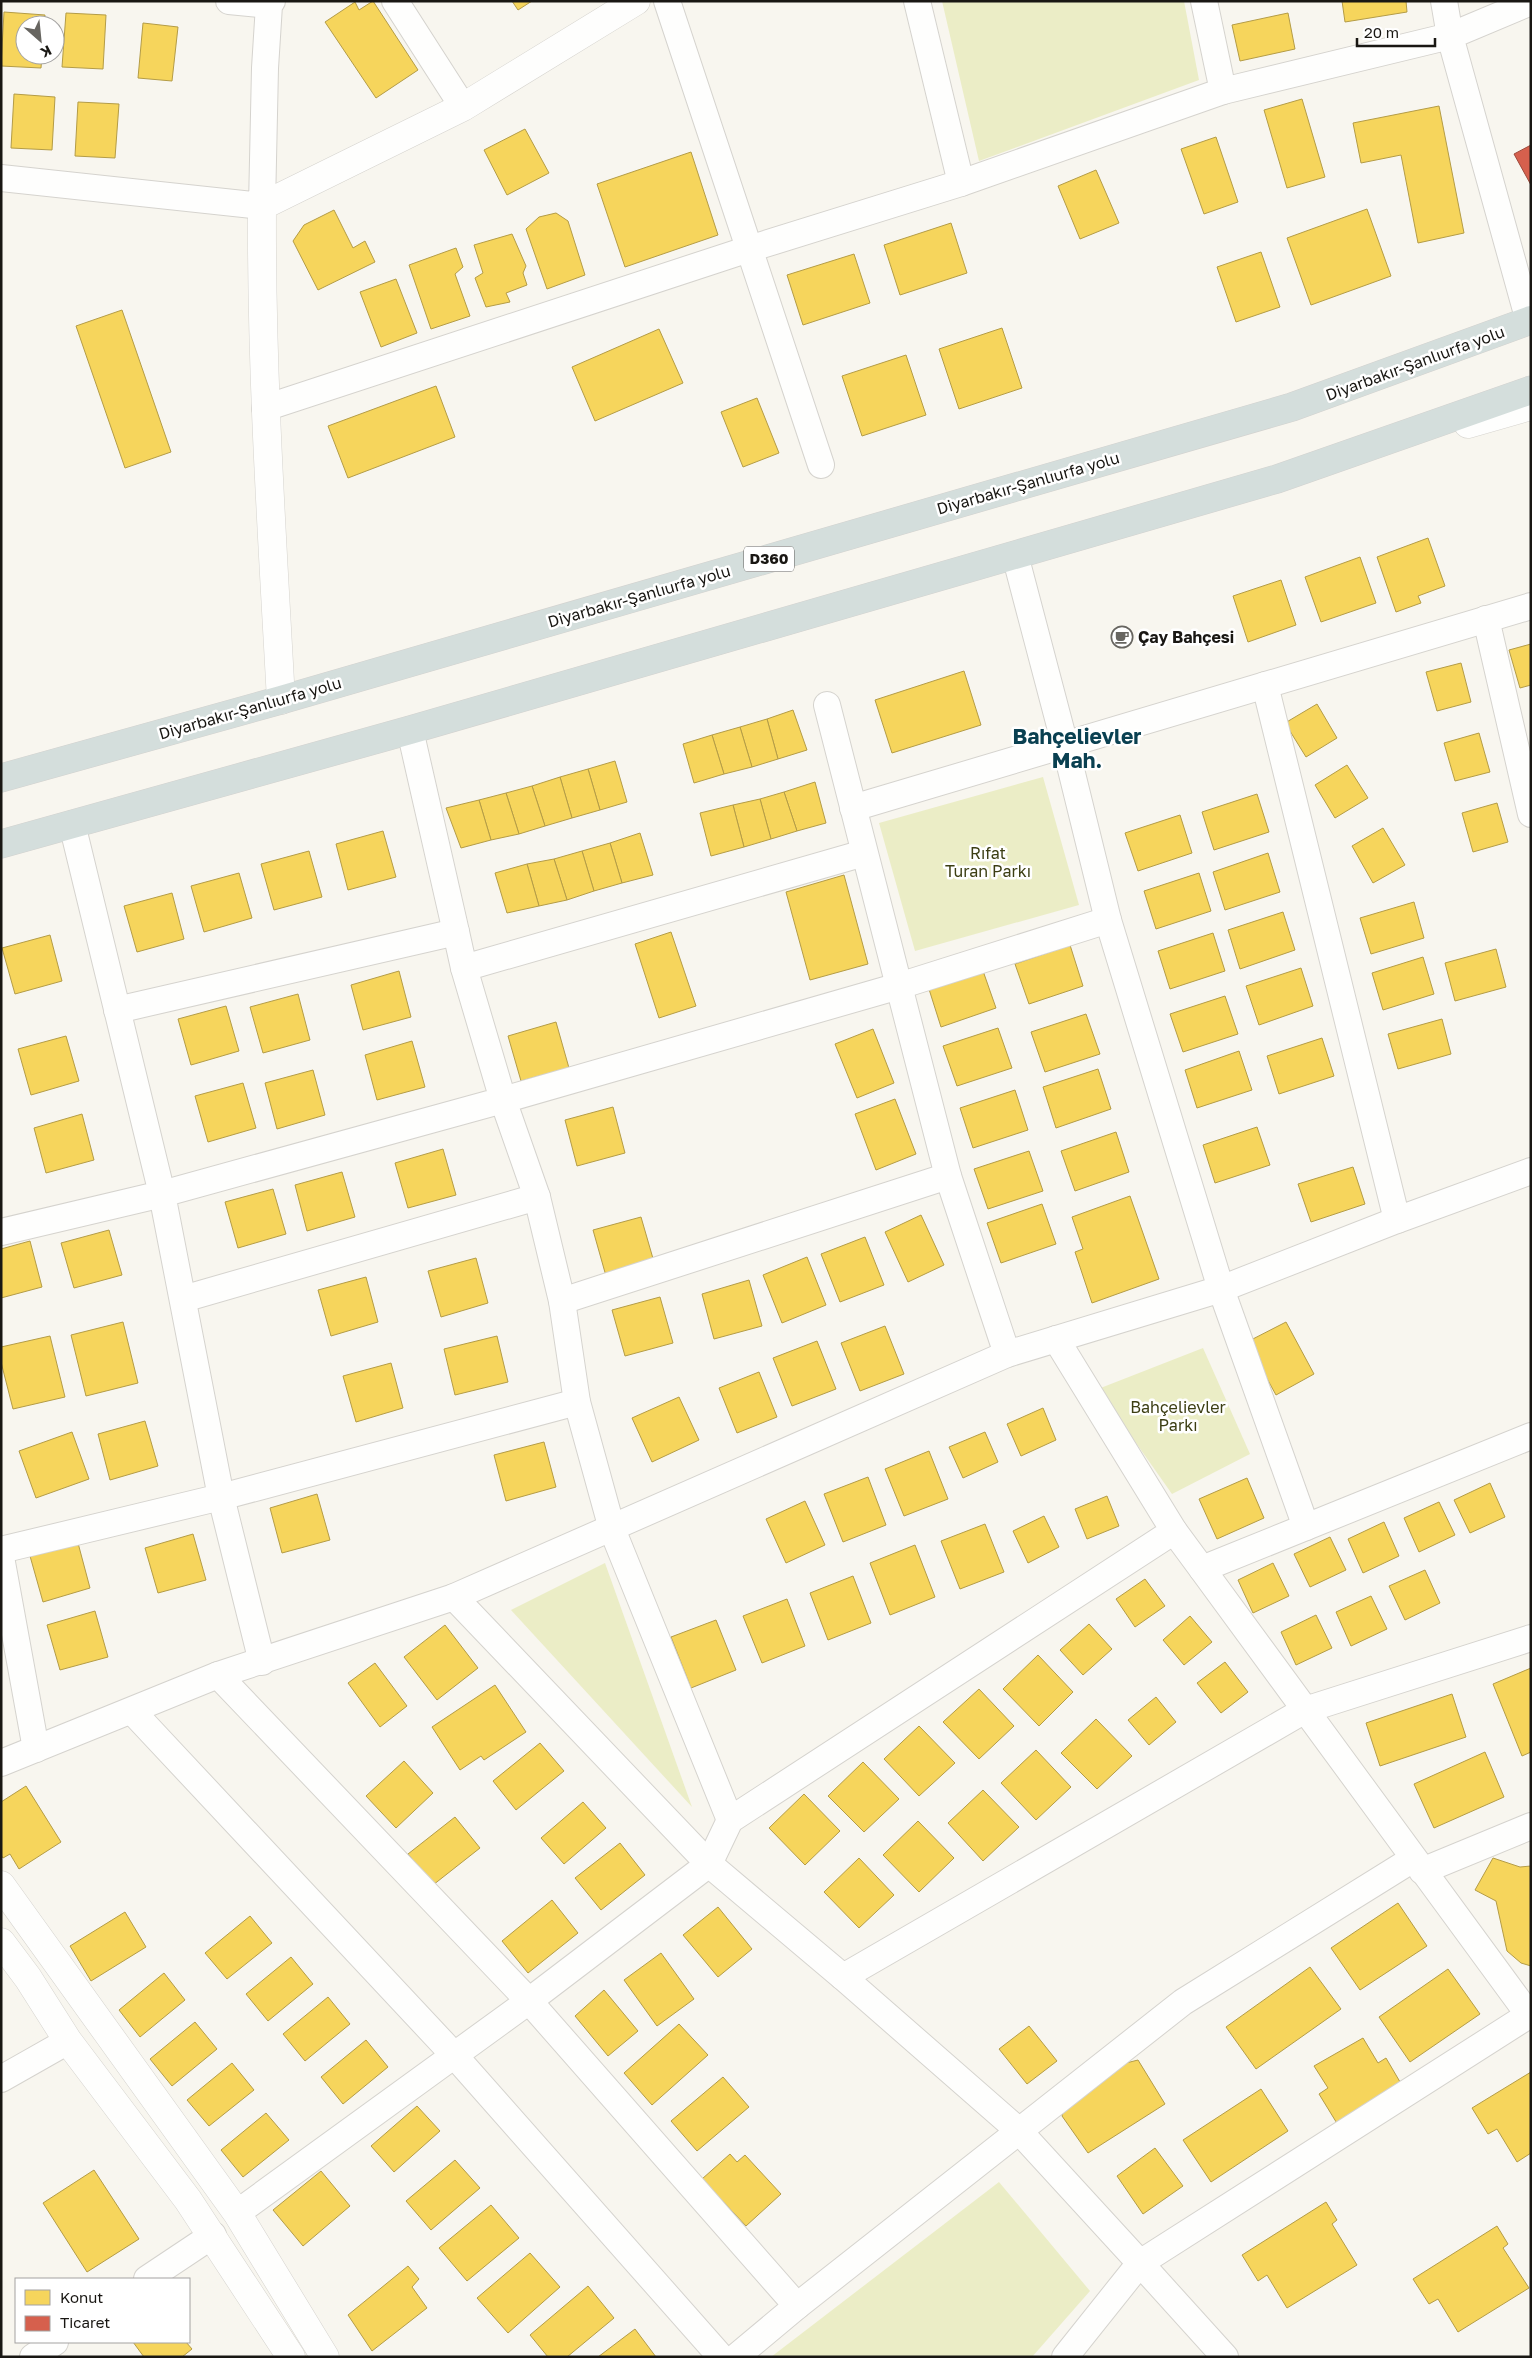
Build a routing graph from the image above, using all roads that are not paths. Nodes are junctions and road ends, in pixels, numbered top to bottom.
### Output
1 (228, 1) edge
2 (395, 1) edge
3 (636, 1) edge
4 (666, 1) edge
5 (916, 1) edge
6 (1204, 1) edge
7 (1444, 1) edge
8 (1531, 2) edge
9 (270, 3) edge
10 (1450, 36) junction
11 (1223, 91) junction
12 (463, 107) junction
13 (1, 178) edge
14 (961, 183) junction
15 (262, 206) junction
16 (749, 249) junction
17 (1530, 321) edge
18 (1531, 390) edge
19 (1531, 406) edge
20 (265, 408) junction
21 (822, 466) dead end
22 (1277, 479) junction
23 (1015, 555) junction
24 (1531, 606) edge
25 (1486, 619) junction
26 (1265, 685) junction
27 (281, 700) junction
28 (827, 706) dead end
29 (410, 730) junction
30 (1066, 745) junction
31 (1, 778) edge
32 (853, 808) junction
33 (1531, 814) edge
34 (72, 824) junction
35 (1, 844) edge
36 (864, 853) junction
37 (1108, 920) junction
38 (456, 932) junction
39 (464, 968) junction
40 (899, 986) junction
41 (117, 1010) junction
42 (503, 1100) junction
43 (1531, 1171) edge
44 (948, 1176) junction
45 (162, 1194) junction
46 (537, 1197) junction
47 (1396, 1220) junction
48 (1, 1232) edge
49 (1220, 1289) junction
50 (183, 1299) junction
51 (562, 1301) junction
52 (1056, 1339) junction
53 (1007, 1354) junction
54 (577, 1402) junction
55 (1531, 1436) edge
56 (221, 1496) junction
57 (1306, 1527) junction
58 (612, 1529) junction
59 (1174, 1531) junction
60 (1, 1550) edge
61 (1, 1557) edge
62 (1202, 1569) junction
63 (454, 1597) junction
64 (1531, 1638) edge
65 (262, 1662) junction
66 (218, 1675) junction
67 (1305, 1710) junction
68 (132, 1711) junction
69 (36, 1749) junction
70 (1, 1763) edge
71 (730, 1820) junction
72 (1531, 1826) edge
73 (709, 1864) junction
74 (1418, 1865) junction
75 (1, 1885) edge
76 (1, 1942) edge
77 (843, 1977) junction
78 (529, 2001) junction
79 (1530, 2015) edge
80 (68, 2041) junction
81 (454, 2056) junction
82 (1, 2079) edge
83 (1018, 2130) junction
84 (237, 2213) junction
85 (213, 2235) junction
86 (1140, 2263) junction
87 (148, 2278) edge
88 (797, 2306) junction
89 (54, 2343) edge
90 (33, 2357) edge
91 (291, 2357) edge
92 (325, 2357) edge
93 (721, 2357) edge
94 (736, 2357) edge
95 (1065, 2357) edge
96 (1225, 2357) edge

1 - 9 street
2 - 12 street
3 - 12 street
4 - 16 street
5 - 14 street
6 - 11 street
7 - 10 street
8 - 10 street
9 - 15 street
10 - 11 street
10 - 17 street
11 - 14 street
12 - 15 street
13 - 15 street
14 - 16 street
15 - 20 street
16 - 20 street
16 - 21 street
17 - 27 highway, Diyarbakır-Şanlıurfa yolu / D360
18 - 22 highway
19 - 22 street
20 - 27 street
22 - 23 highway
23 - 29 highway
23 - 30 street
24 - 25 street
25 - 26 street
25 - 33 street
26 - 30 street
26 - 47 street
27 - 31 highway, Diyarbakır-Şanlıurfa yolu / D360
28 - 32 street
29 - 34 highway
29 - 38 street
30 - 32 street
30 - 37 street
32 - 36 street
34 - 35 highway
34 - 41 street
36 - 39 street
36 - 40 street
37 - 40 street
37 - 49 street
38 - 39 street
38 - 41 street
39 - 42 street
40 - 42 street
40 - 44 street
41 - 45 street
42 - 45 street
42 - 46 street
43 - 47 street
44 - 51 street
44 - 53 street
45 - 48 street
45 - 50 street
46 - 50 street
46 - 51 street
47 - 49 street
49 - 52 street
49 - 57 street
50 - 56 street
51 - 54 street
52 - 53 street
52 - 59 street
53 - 58 street
54 - 56 street
54 - 58 street
55 - 57 street
56 - 60 street
56 - 65 street
57 - 62 street
58 - 63 street
58 - 71 street
59 - 62 street
59 - 71 street
61 - 69 street
62 - 67 street
63 - 65 street
63 - 73 street
64 - 67 street
65 - 66 street
66 - 68 street
66 - 78 street
67 - 74 street
67 - 77 street
68 - 69 street
68 - 81 street
69 - 70 street
71 - 73 street
72 - 74 street
73 - 77 street
73 - 78 street
74 - 79 street
74 - 83 street
75 - 84 street
76 - 80 street
77 - 83 street
78 - 81 street
78 - 88 street
79 - 86 street
80 - 82 street
80 - 85 street
81 - 84 street
81 - 93 street
83 - 86 street
83 - 88 street
84 - 92 street
85 - 87 street
85 - 91 street
86 - 95 street
86 - 96 street
88 - 94 street
89 - 90 street

